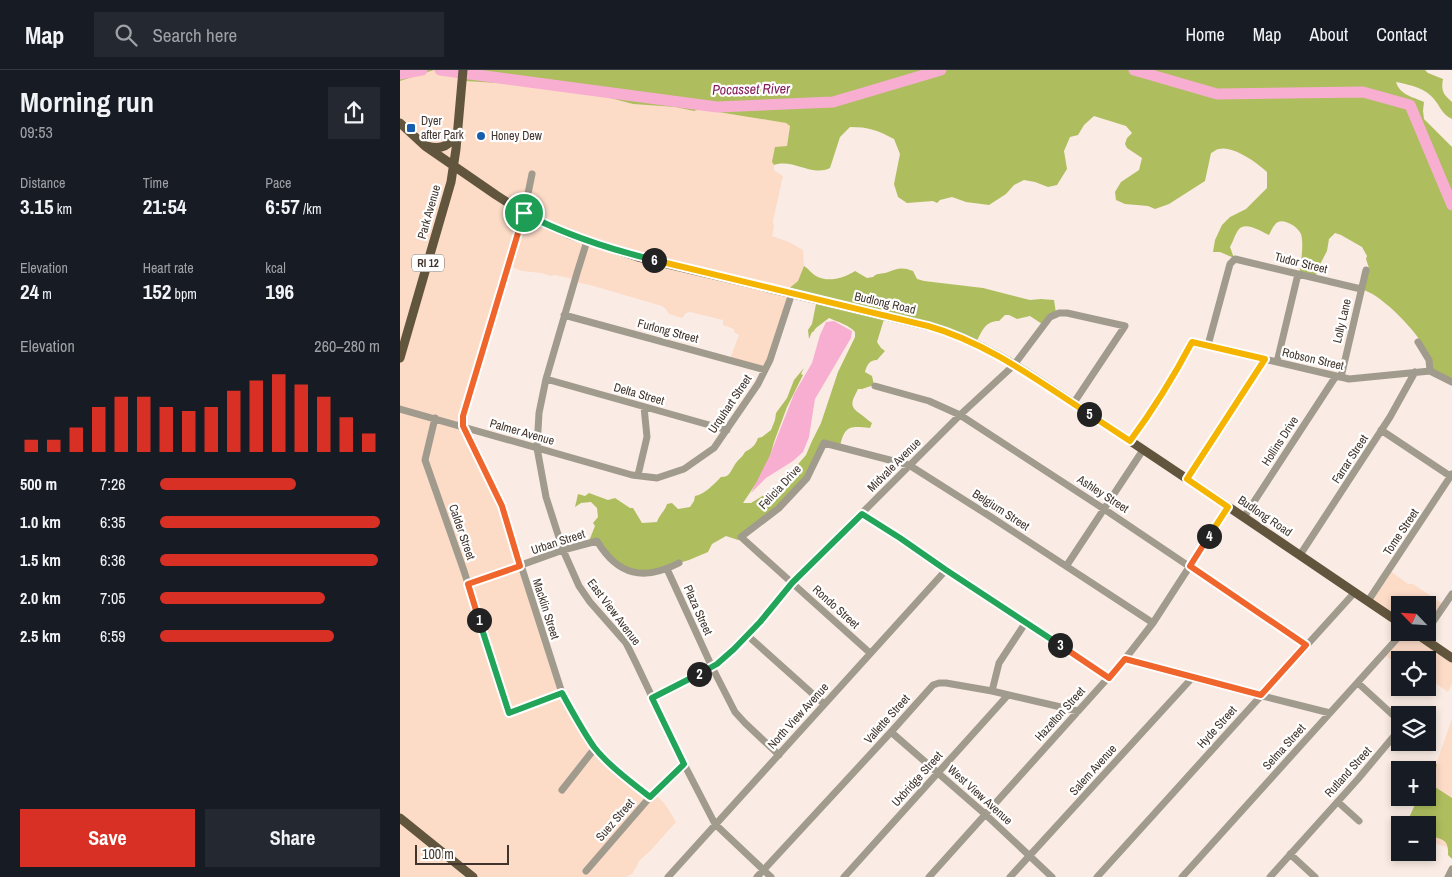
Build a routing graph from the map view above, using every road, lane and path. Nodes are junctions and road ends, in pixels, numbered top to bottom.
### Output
1 (463, 70) edge
2 (400, 124) edge
3 (458, 133) junction
4 (424, 146) junction
5 (454, 167) junction
6 (532, 174) dead end
7 (524, 213) junction
8 (587, 241) junction
9 (1366, 270) dead end
10 (1298, 274) junction
11 (1361, 289) junction
12 (792, 293) junction
13 (564, 315) junction
14 (1418, 342) dead end
15 (1208, 345) junction
16 (400, 358) edge
17 (1265, 359) junction
18 (1277, 362) junction
19 (1014, 365) junction
20 (765, 370) junction
21 (1430, 371) junction
22 (1415, 372) junction
23 (1338, 376) junction
24 (546, 379) junction
25 (1452, 382) edge
26 (875, 386) dead end
27 (1073, 404) junction
28 (644, 407) junction
29 (400, 408) edge
30 (960, 415) junction
31 (435, 418) junction
32 (463, 426) junction
33 (726, 430) junction
34 (1382, 430) junction
35 (1130, 441) junction
36 (824, 443) joint
37 (537, 448) junction
38 (1143, 450) junction
39 (909, 465) junction
40 (638, 475) junction
41 (1451, 475) edge
42 (1187, 479) junction
43 (1228, 507) junction
44 (1104, 509) junction
45 (862, 514) junction
46 (1244, 517) junction
47 (741, 537) joint
48 (563, 550) junction
49 (1300, 555) junction
50 (680, 563) dead end
51 (1066, 565) junction
52 (520, 566) junction
53 (1190, 566) junction
54 (667, 569) junction
55 (946, 570) junction
56 (792, 583) junction
57 (468, 584) junction
58 (1354, 592) junction
59 (1452, 594) edge
60 (1368, 601) junction
61 (1391, 617) edge
62 (1436, 617) edge
63 (1026, 622) junction
64 (1153, 622) junction
65 (747, 635) junction
66 (1395, 641) edge
67 (1430, 641) edge
68 (1306, 645) junction
69 (870, 653) junction
70 (1452, 658) edge
71 (1125, 659) junction
72 (712, 667) junction
73 (1109, 678) junction
74 (1192, 678) junction
75 (1358, 683) junction
76 (992, 691) junction
77 (562, 693) junction
78 (1261, 695) junction
79 (1008, 696) junction
80 (652, 698) junction
81 (824, 704) junction
82 (1078, 711) junction
83 (1330, 713) junction
84 (891, 732) junction
85 (595, 748) junction
86 (779, 755) junction
87 (684, 764) junction
88 (938, 773) junction
89 (562, 790) dead end
90 (650, 797) junction
91 (1338, 802) junction
92 (985, 814) junction
93 (400, 818) edge
94 (1359, 821) dead end
95 (715, 824) junction
96 (1290, 854) junction
97 (1030, 856) junction
98 (1452, 869) edge
99 (764, 870) junction
100 (586, 871) dead end
101 (473, 877) edge
102 (668, 877) edge
103 (758, 877) edge
104 (772, 877) edge
105 (844, 877) edge
106 (928, 877) edge
107 (1010, 877) edge
108 (1052, 877) edge
109 (1097, 877) edge
110 (1182, 877) edge
111 (1270, 877) edge
112 (1315, 877) edge
113 (1448, 877) edge

1 - 3 main road, Park Avenue / RI 12
2 - 4 main road, Budlong Road
3 - 4 main road
3 - 5 main road, Park Avenue / RI 12
4 - 5 main road, Budlong Road
5 - 7 main road, Budlong Road
5 - 16 main road, Park Avenue / RI 12
6 - 7 street
7 - 8 main road, Budlong Road
7 - 32 street
8 - 12 main road, Budlong Road
8 - 13 street, East View Avenue
9 - 11 street, Lolly Lane
10 - 11 street, Tudor Street
10 - 15 street, Tudor Street
10 - 18 street
11 - 23 street, Lolly Lane
12 - 19 main road, Budlong Road
12 - 20 street, Urquhart Street
13 - 20 street, Furlong Street
13 - 24 street, East View Avenue
14 - 21 street
15 - 17 street, Robson Street
15 - 35 street, Robson Street
17 - 18 street, Robson Street
17 - 42 street
18 - 23 street, Robson Street
19 - 27 main road, Budlong Road
19 - 27 street, Midvale Avenue
19 - 30 street, Midvale Avenue
20 - 33 street, Urquhart Street
21 - 22 street, Robson Street
21 - 25 street
22 - 23 street, Robson Street
22 - 34 street, Farrar Street
23 - 46 street, Hollins Drive
24 - 28 street, Delta Street
24 - 37 street, East View Avenue
26 - 30 street, Ashley Street
27 - 35 main road, Budlong Road
28 - 33 street, Delta Street
28 - 40 street
29 - 31 street, Palmer Avenue
30 - 39 street, Midvale Avenue
30 - 44 street, Ashley Street
31 - 32 street, Palmer Avenue
31 - 57 street, Calder Street
32 - 37 street, Palmer Avenue
32 - 52 street, Macklin Street
33 - 40 street, Urquhart Street
34 - 41 street
34 - 49 street, Farrar Street
35 - 38 main road, Budlong Road
36 - 39 street, Belgium Street
36 - 47 street, Felicia Drive
37 - 40 street, Palmer Avenue
37 - 48 street, East View Avenue
38 - 42 main road, Budlong Road
38 - 44 street
39 - 45 street, Midvale Avenue
39 - 51 street, Belgium Street
41 - 60 street, Tome Street
42 - 43 main road, Budlong Road
43 - 46 main road, Budlong Road
43 - 53 street, Hazelton Street
44 - 51 street
44 - 53 street, Ashley Street
45 - 55 street
45 - 56 street, Midvale Avenue
46 - 49 main road, Budlong Road
47 - 56 street, Rondo Street
48 - 52 street, Urban Street
48 - 54 street, Urban Street
48 - 80 street, East View Avenue
49 - 58 main road, Budlong Road
50 - 54 street
51 - 64 street, Belgium Street
52 - 57 street, Urban Street
52 - 77 street, Macklin Street
53 - 64 street, Hazelton Street
53 - 68 street, Ashley Street
54 - 72 street, Plaza Street
55 - 63 street
55 - 69 street, North View Avenue
56 - 65 street, Midvale Avenue
56 - 69 street, Rondo Street
57 - 77 street, Calder Street
58 - 60 main road, Budlong Road
58 - 68 street, Hyde Street
59 - 62 street
60 - 61 main road, Budlong Road
63 - 73 street
63 - 76 street
64 - 71 street, Hazelton Street
65 - 72 street, Midvale Avenue
65 - 81 street
66 - 75 street, Selma Street
67 - 70 main road
68 - 78 street, Hyde Street
69 - 81 street, North View Avenue
71 - 73 street, Hazelton Street
71 - 74 street
72 - 80 street, Midvale Avenue
72 - 86 street, Plaza Street
73 - 82 street, Hazelton Street
74 - 78 street
74 - 97 street, Salem Avenue
75 - 83 street, Selma Street
75 - 91 street, Rutland Street
76 - 79 street, Vallette Street
76 - 84 street, Vallette Street
77 - 85 street, Macklin Street
78 - 83 street
78 - 109 street, Hyde Street
79 - 82 street, Vallette Street
79 - 88 street, Uxbridge Street
80 - 87 street, East View Avenue
81 - 86 street, North View Avenue
82 - 92 street, Hazelton Street
83 - 110 street, Selma Street
84 - 88 street, West View Avenue
84 - 99 street, Vallette Street
85 - 89 street
85 - 90 street, Macklin Street
86 - 95 street, North View Avenue
87 - 90 street, Suez Street
87 - 95 street, East View Avenue
88 - 92 street, West View Avenue
88 - 105 street, Uxbridge Street
90 - 100 street, Suez Street
91 - 94 street
91 - 96 street, Rutland Street
92 - 97 street, West View Avenue
92 - 106 street, Hazelton Street
93 - 101 main road
95 - 99 street, East View Avenue
95 - 102 street, North View Avenue
96 - 111 street, Rutland Street
96 - 112 street
97 - 107 street, Salem Avenue
97 - 108 street, West View Avenue
98 - 113 street
99 - 103 street, Vallette Street
99 - 104 street, East View Avenue

